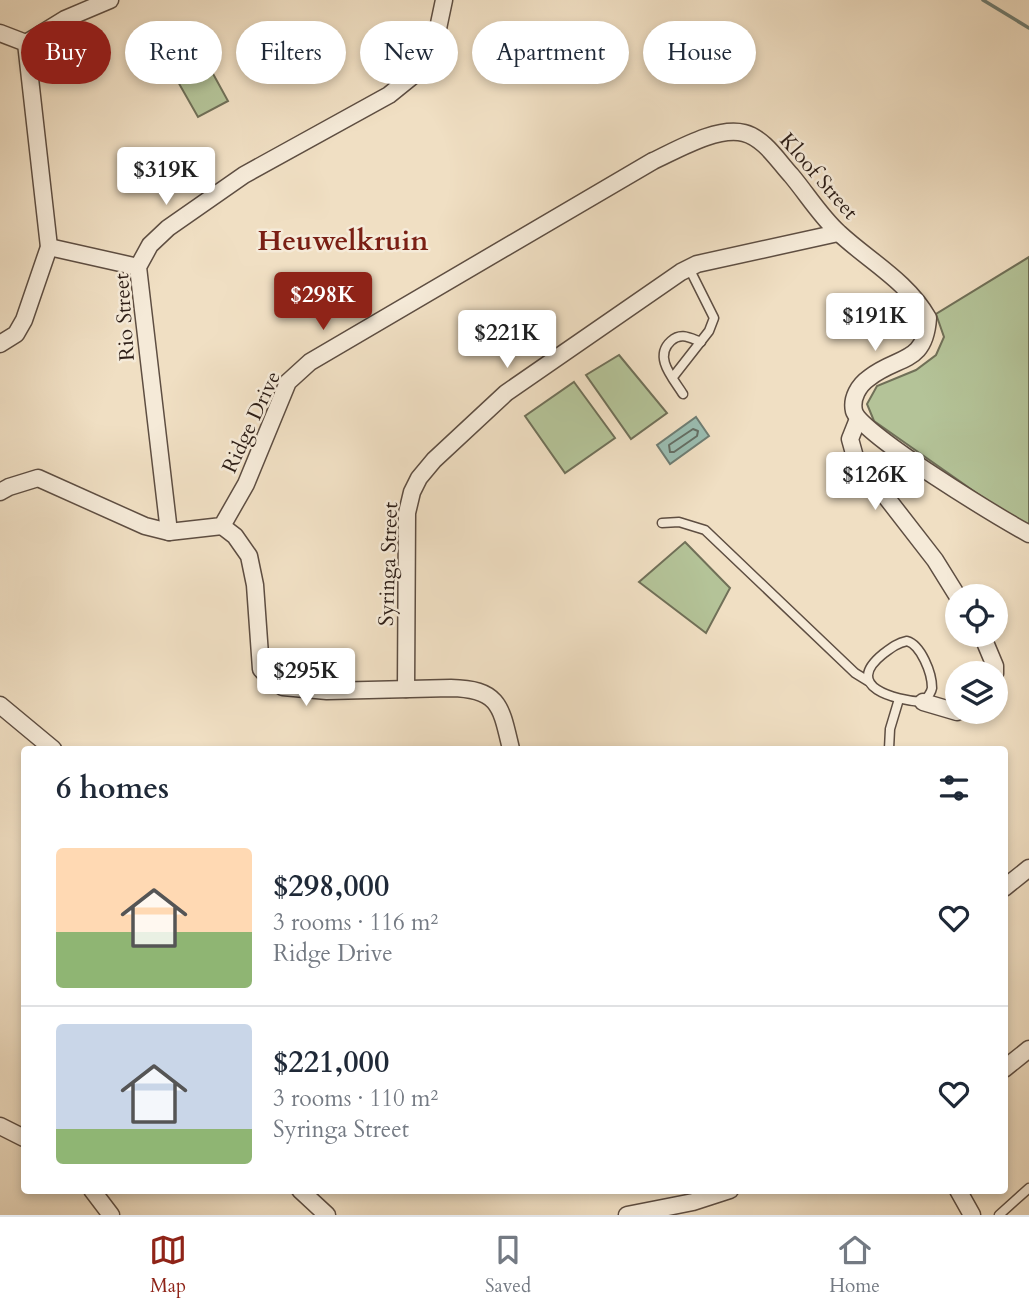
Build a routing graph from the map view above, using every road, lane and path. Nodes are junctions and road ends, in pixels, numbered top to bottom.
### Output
1 (110, 0) edge
2 (444, 0) edge
3 (62, 21) edge
4 (0, 33) edge
5 (21, 41) edge
6 (31, 84) edge
7 (722, 133) joint
8 (838, 233) junction
9 (49, 247) junction
10 (138, 267) junction
11 (689, 268) junction
12 (701, 342) junction
13 (0, 344) edge
14 (673, 377) junction
15 (683, 394) dead end
16 (858, 418) junction
17 (0, 492) edge
18 (662, 523) dead end
19 (222, 526) junction
20 (169, 532) junction
21 (1029, 534) edge
22 (950, 584) edge
23 (868, 681) junction
24 (407, 689) junction
25 (899, 699) junction
26 (923, 702) junction
27 (0, 705) edge
28 (945, 708) edge
29 (49, 746) edge
30 (511, 746) edge
31 (889, 746) edge
32 (1029, 868) edge
33 (1008, 885) edge
34 (1029, 1049) edge
35 (1008, 1066) edge
36 (0, 1126) edge
37 (21, 1136) edge
38 (1029, 1188) edge
39 (95, 1194) edge
40 (304, 1194) edge
41 (718, 1194) edge
42 (960, 1194) edge
43 (111, 1215) edge
44 (327, 1215) edge
45 (626, 1215) edge
46 (972, 1215) edge
47 (999, 1215) edge

1 - 3 street
2 - 10 street, Rio Street
4 - 5 street
6 - 9 street
7 - 8 street, Kloof Street
7 - 19 street, Ridge Drive
8 - 11 street, Syringa Street
8 - 16 street, Kloof Street
9 - 10 street
9 - 13 street
10 - 20 street, Rio Street
11 - 12 lane
11 - 24 street, Syringa Street
12 - 14 lane
12 - 14 lane
14 - 15 lane
16 - 21 street
16 - 22 street, Kloof Street
17 - 20 street
18 - 23 lane
19 - 20 street
19 - 24 street
23 - 25 lane
23 - 26 lane
24 - 30 street
25 - 26 lane
25 - 31 lane
26 - 28 street
27 - 29 street
32 - 33 street
34 - 35 street
36 - 37 street
38 - 47 lane
39 - 43 street
40 - 44 street
41 - 45 street
42 - 46 street

